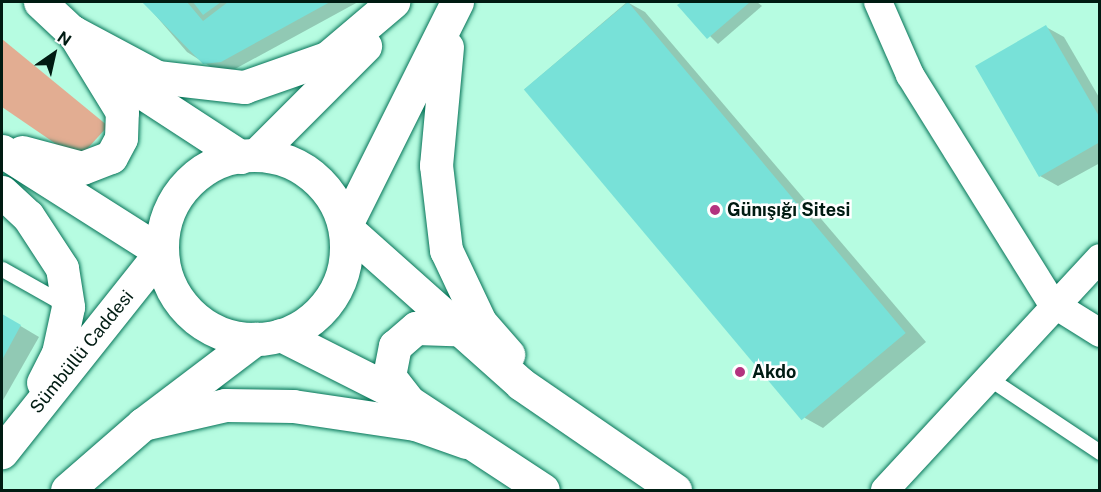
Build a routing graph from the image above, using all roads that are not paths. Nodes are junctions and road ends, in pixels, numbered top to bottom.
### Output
1 (40, 2) edge
2 (393, 2) edge
3 (399, 2) edge
4 (878, 2) edge
5 (455, 6) edge
6 (73, 32) junction
7 (2, 148) edge
8 (249, 156) junction
9 (2, 192) edge
10 (345, 227) junction
11 (161, 252) junction
12 (1100, 258) edge
13 (2, 269) edge
14 (1052, 303) junction
15 (68, 307) junction
16 (454, 329) junction
17 (1100, 333) edge
18 (268, 337) junction
19 (987, 377) junction
20 (410, 402) junction
21 (554, 407) junction
22 (143, 424) junction
23 (9, 442) edge
24 (466, 442) junction
25 (1100, 452) edge
26 (67, 490) edge
27 (543, 490) edge
28 (675, 490) edge
29 (885, 490) edge

1 - 6 main road
2 - 6 main road
3 - 8 main road
4 - 14 street
5 - 10 main road
5 - 21 main road
6 - 7 main road
6 - 8 main road
7 - 11 main road
8 - 10 main road
8 - 11 main road
9 - 15 main road
10 - 16 main road
10 - 18 main road
11 - 18 main road
11 - 23 main road, Sümbüllü Caddesi
12 - 14 street
13 - 15 lane
14 - 17 street
14 - 19 street
15 - 23 main road
16 - 20 main road
16 - 21 main road
18 - 20 main road
18 - 22 main road
19 - 25 lane
19 - 29 street
20 - 24 main road
21 - 28 main road
22 - 24 main road
22 - 26 main road
24 - 27 main road

